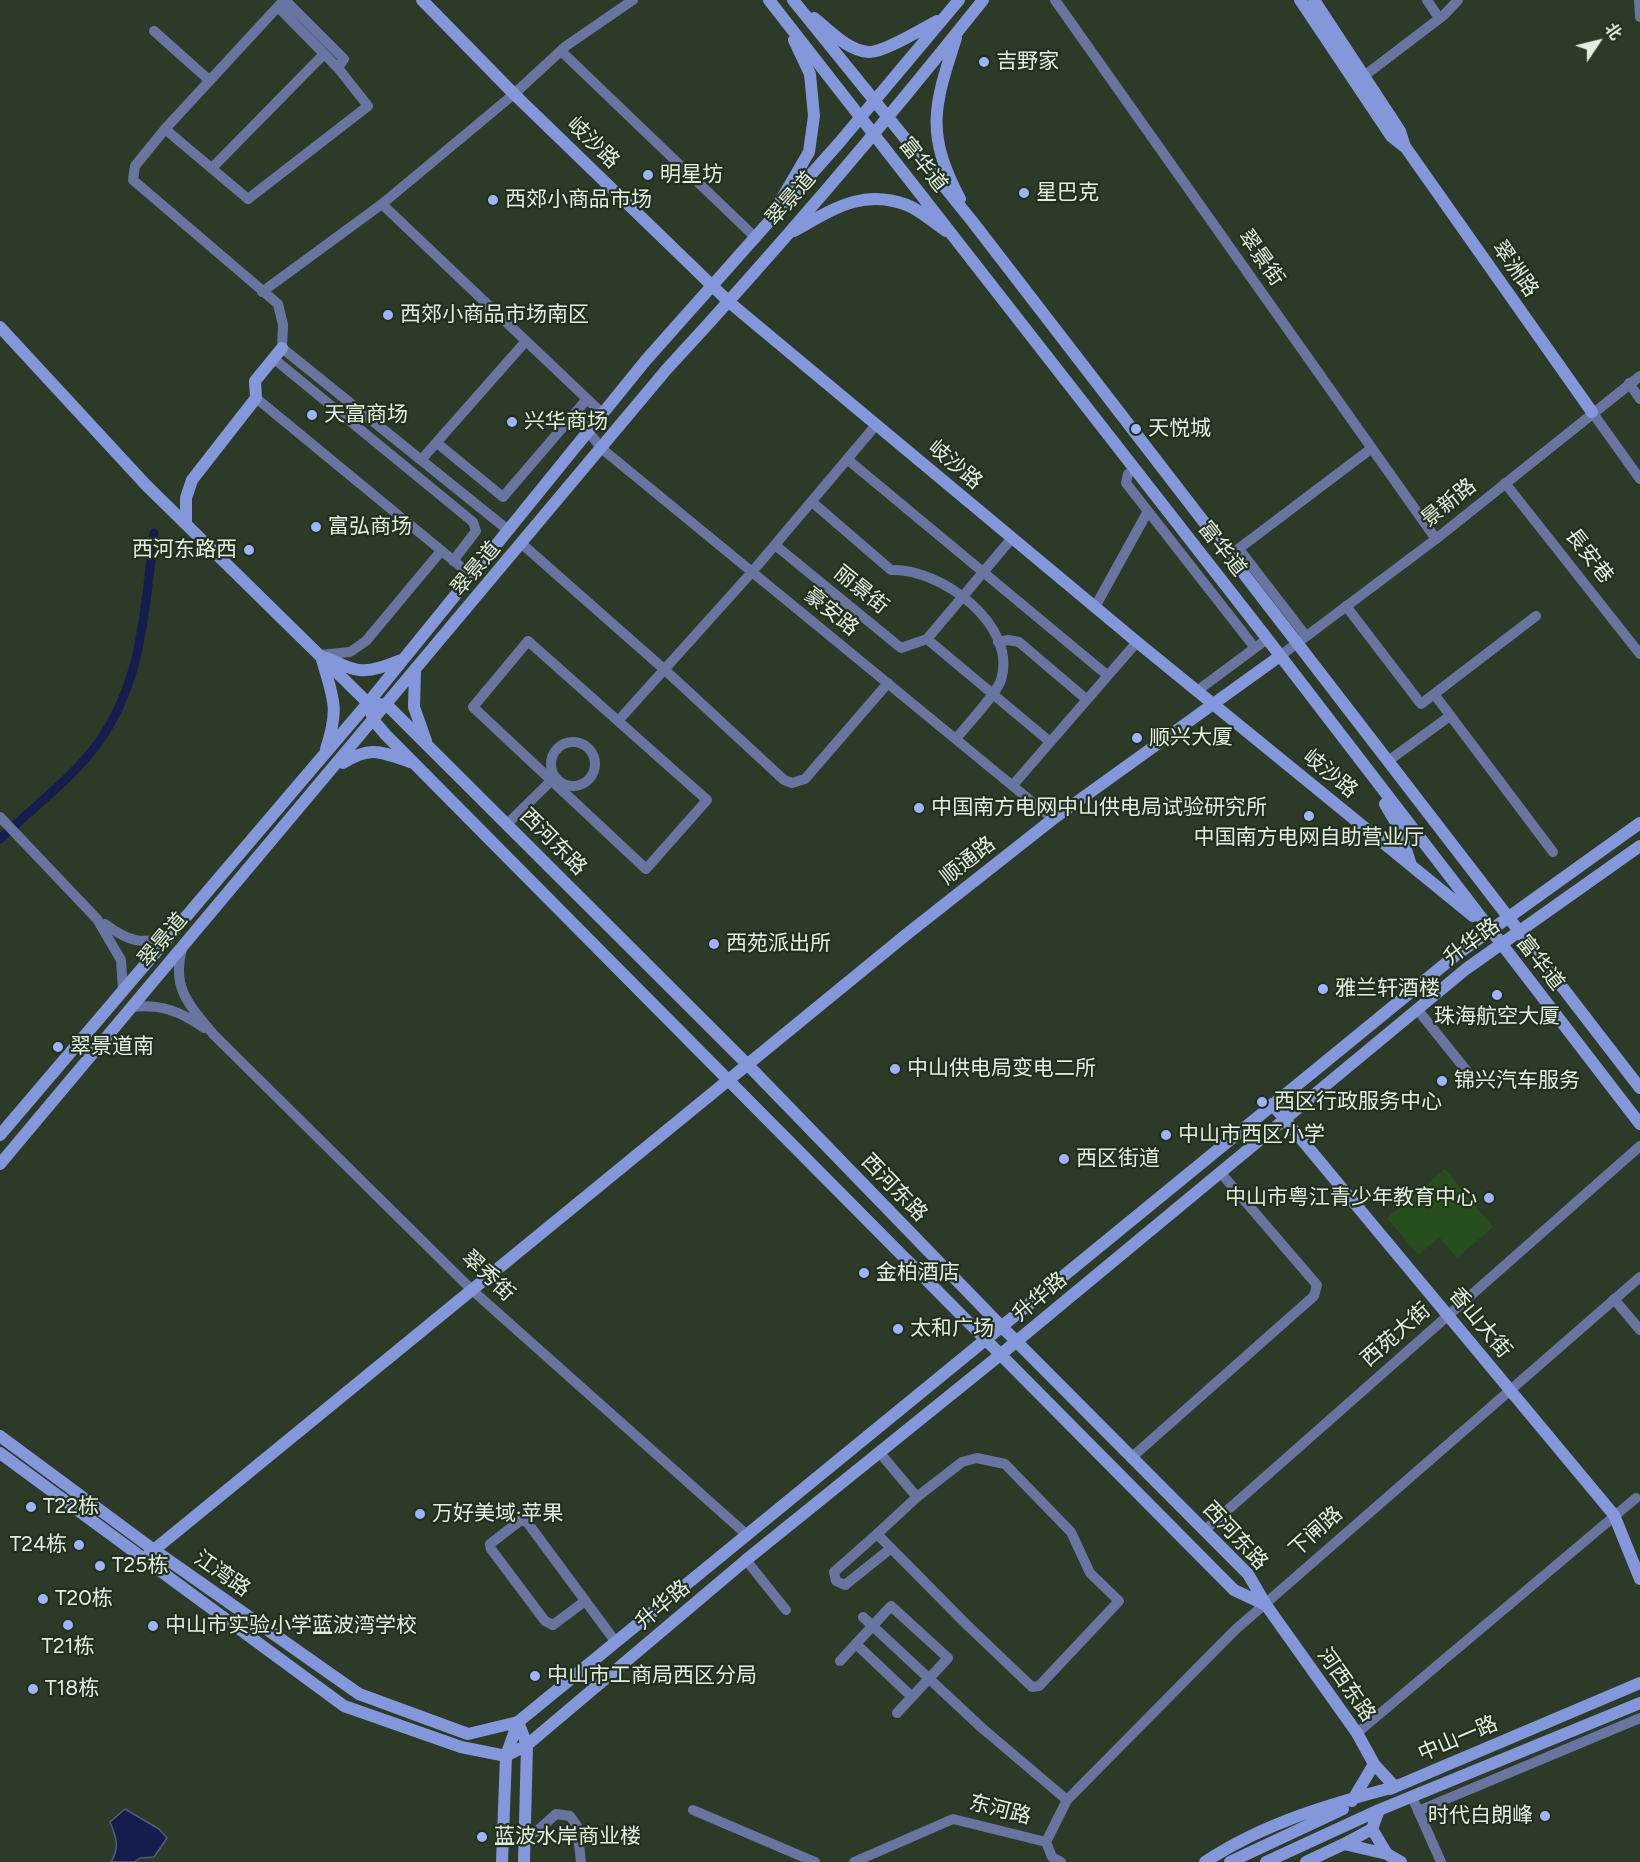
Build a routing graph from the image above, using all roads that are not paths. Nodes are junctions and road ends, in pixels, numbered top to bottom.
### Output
1 (422, 0) edge
2 (633, 0) edge
3 (769, 0) edge
4 (960, 0) edge
5 (983, 0) edge
6 (1055, 0) edge
7 (1300, 0) edge
8 (1314, 0) edge
9 (1427, 0) edge
10 (1458, 0) edge
11 (1639, 0) edge
12 (282, 2) edge
13 (796, 3) edge
14 (946, 16) junction
15 (1640, 17) edge
16 (1439, 18) junction
17 (784, 19) junction
18 (960, 29) junction
19 (154, 31) dead end
20 (561, 51) junction
21 (324, 54) junction
22 (338, 68) junction
23 (1364, 76) junction
24 (209, 80) junction
25 (514, 94) junction
26 (874, 100) junction
27 (860, 116) junction
28 (887, 117) junction
29 (165, 129) junction
30 (873, 133) junction
31 (1406, 148) junction
32 (212, 168) junction
33 (382, 204) junction
34 (769, 221) junction
35 (972, 221) junction
36 (785, 237) junction
37 (756, 238) junction
38 (957, 238) junction
39 (712, 286) junction
40 (262, 292) junction
41 (729, 302) junction
42 (0, 327) edge
43 (526, 341) junction
44 (282, 348) junction
45 (273, 358) junction
46 (1640, 376) edge
47 (1629, 383) junction
48 (256, 398) junction
49 (587, 399) junction
50 (1640, 399) edge
51 (1592, 412) junction
52 (602, 413) junction
53 (876, 425) junction
54 (588, 431) junction
55 (437, 443) junction
56 (601, 448) junction
57 (1372, 448) junction
58 (847, 459) junction
59 (421, 460) junction
60 (1136, 469) junction
61 (1640, 479) edge
62 (1505, 483) junction
63 (812, 502) junction
64 (1148, 511) junction
65 (186, 522) junction
66 (508, 530) junction
67 (1012, 538) junction
68 (1436, 539) junction
69 (522, 544) junction
70 (775, 545) junction
71 (1239, 549) junction
72 (441, 551) junction
73 (1228, 556) junction
74 (453, 561) junction
75 (752, 572) junction
76 (984, 572) junction
77 (471, 576) junction
78 (963, 597) junction
79 (1346, 606) junction
80 (1095, 607) junction
81 (1536, 616) dead end
82 (1306, 636) junction
83 (927, 639) junction
84 (1267, 639) junction
85 (998, 642) junction
86 (1137, 642) junction
87 (1295, 644) junction
88 (1255, 648) junction
89 (1640, 654) edge
90 (320, 655) junction
91 (1280, 656) junction
92 (404, 658) junction
93 (665, 670) junction
94 (415, 672) junction
95 (1107, 675) junction
96 (888, 683) junction
97 (1197, 691) junction
98 (992, 693) junction
99 (1434, 694) junction
100 (1086, 699) junction
101 (368, 703) junction
102 (387, 705) junction
103 (1213, 705) junction
104 (1450, 716) junction
105 (374, 721) junction
106 (618, 721) junction
107 (956, 739) junction
108 (1049, 741) junction
109 (427, 745) junction
110 (324, 755) junction
111 (1388, 761) junction
112 (414, 764) junction
113 (334, 768) junction
114 (1368, 771) junction
115 (553, 779) junction
116 (1013, 785) junction
117 (1426, 811) junction
118 (0, 817) edge
119 (1053, 819) junction
120 (1640, 823) edge
121 (507, 824) junction
122 (1409, 824) junction
123 (1640, 846) edge
124 (1552, 852) dead end
125 (1411, 865) junction
126 (1509, 916) junction
127 (97, 919) junction
128 (1490, 930) junction
129 (1520, 931) junction
130 (170, 936) junction
131 (1501, 944) junction
132 (182, 948) junction
133 (123, 990) junction
134 (132, 1007) junction
135 (1417, 1009) junction
136 (214, 1035) junction
137 (747, 1064) junction
138 (1470, 1075) dead end
139 (726, 1081) junction
140 (1638, 1083) edge
141 (1272, 1104) junction
142 (1285, 1119) junction
143 (1640, 1124) edge
144 (0, 1135) edge
145 (1640, 1146) edge
146 (1208, 1156) junction
147 (0, 1164) edge
148 (1221, 1172) junction
149 (1640, 1277) edge
150 (472, 1290) junction
151 (1614, 1299) junction
152 (1448, 1315) junction
153 (1000, 1325) junction
154 (1640, 1330) edge
155 (984, 1339) junction
156 (1016, 1341) junction
157 (1000, 1355) junction
158 (1510, 1389) junction
159 (0, 1436) edge
160 (879, 1452) junction
161 (0, 1453) edge
162 (1131, 1458) junction
163 (917, 1497) junction
164 (1638, 1499) edge
165 (1614, 1515) junction
166 (1205, 1530) junction
167 (746, 1534) junction
168 (877, 1534) junction
169 (890, 1549) junction
170 (149, 1554) junction
171 (746, 1560) junction
172 (1640, 1579) edge
173 (585, 1601) junction
174 (1266, 1605) junction
175 (786, 1610) dead end
176 (863, 1617) dead end
177 (873, 1626) junction
178 (615, 1641) junction
179 (856, 1644) junction
180 (840, 1662) dead end
181 (929, 1678) junction
182 (1640, 1683) edge
183 (912, 1697) junction
184 (1640, 1703) edge
185 (897, 1713) dead end
186 (1640, 1718) edge
187 (518, 1722) junction
188 (1357, 1733) junction
189 (468, 1734) joint
190 (527, 1745) junction
191 (506, 1756) junction
192 (1374, 1764) junction
193 (1395, 1787) junction
194 (1412, 1797) junction
195 (1355, 1798) junction
196 (1067, 1800) junction
197 (1346, 1808) junction
198 (693, 1810) dead end
199 (1379, 1810) junction
200 (1418, 1811) junction
201 (1372, 1829) junction
202 (525, 1833) junction
203 (503, 1835) junction
204 (1046, 1842) junction
205 (1344, 1844) junction
206 (1387, 1854) junction
207 (502, 1862) edge
208 (524, 1862) edge
209 (581, 1862) edge
210 (815, 1862) edge
211 (854, 1862) edge
212 (1061, 1862) edge
213 (1205, 1862) edge
214 (1230, 1862) edge
215 (1266, 1862) edge
216 (1306, 1862) edge
217 (1401, 1862) edge
218 (1441, 1862) edge

1 - 25 street, 岐沙路
2 - 20 street
3 - 17 street, 富华道
4 - 14 street, 翠景道
5 - 18 street, 翠景道
6 - 57 street, 翠景街
7 - 31 street, 翠洲路
8 - 23 street, 翠洲路
9 - 16 street
10 - 16 street
11 - 15 street
12 - 21 street
12 - 22 street
12 - 24 street
13 - 14 street
13 - 26 street, 富华道
14 - 26 street, 翠景道
16 - 23 street
17 - 27 street, 富华道
17 - 34 street
18 - 28 street, 翠景道
18 - 35 street
19 - 24 street
20 - 25 street
20 - 37 street
21 - 22 street
21 - 32 street
22 - 32 street
23 - 31 street, 翠洲路
24 - 29 street
25 - 33 street
25 - 39 street, 岐沙路
26 - 27 street, 翠景道
26 - 28 street, 富华道
27 - 30 street, 富华道
27 - 34 street, 翠景道
28 - 30 street, 翠景道
28 - 35 street, 富华道
29 - 32 street
29 - 40 street
30 - 36 street, 翠景道
30 - 38 street, 富华道
31 - 51 street, 翠洲路
33 - 40 street
33 - 43 street
34 - 37 street, 翠景道
35 - 73 street, 富华道
36 - 38 street
36 - 41 street, 翠景道
37 - 39 street, 翠景道
38 - 60 street, 富华道
39 - 41 street, 岐沙路
39 - 52 street, 翠景道
40 - 44 street
41 - 53 street, 岐沙路
41 - 56 street, 翠景道
42 - 65 street, 西河东路
43 - 49 street
43 - 55 street
44 - 45 street
44 - 59 street
45 - 48 street
45 - 74 street
46 - 47 street, 景新路
47 - 50 street
47 - 51 street, 景新路
48 - 65 street
48 - 72 street
49 - 52 street
49 - 55 street
51 - 61 street
51 - 62 street, 景新路
52 - 54 street, 翠景道
53 - 58 street
53 - 67 street, 岐沙路
54 - 56 street, 豪安路
54 - 66 street, 翠景道
55 - 59 street
56 - 69 street, 翠景道
56 - 75 street, 豪安路
57 - 68 street, 翠景街
57 - 71 street
58 - 63 street
58 - 76 street
59 - 66 street
60 - 64 street
60 - 84 street, 富华道
62 - 68 street, 景新路
62 - 89 street, 長安巷
63 - 70 street
63 - 78 street
64 - 80 street
64 - 88 street
65 - 90 street, 西河东路
66 - 77 street, 翠景道
67 - 76 street
67 - 80 street, 岐沙路
68 - 79 street, 景新路
69 - 93 street
69 - 94 street, 翠景道
70 - 75 street
70 - 83 street, 丽景街
71 - 73 street
71 - 82 street
72 - 74 street
72 - 90 street
73 - 87 street, 富华道
74 - 77 street
75 - 93 street
75 - 96 street, 豪安路
76 - 78 street
76 - 95 street
77 - 92 street, 翠景道
78 - 83 street
78 - 85 street
79 - 82 street, 景新路
79 - 99 street
80 - 86 street, 岐沙路
81 - 99 street
82 - 87 street, 景新路
83 - 98 street
84 - 88 street
84 - 91 street, 富华道
85 - 98 street
85 - 100 street
86 - 95 street
86 - 97 street, 岐沙路
87 - 91 street, 景新路
87 - 111 street, 富华道
88 - 97 street
90 - 92 street
90 - 101 street, 西河东路
90 - 110 street
91 - 103 street, 顺通路
91 - 114 street, 富华道
92 - 101 street, 翠景道
93 - 96 street
93 - 106 street
94 - 102 street, 翠景道
94 - 109 street
95 - 100 street
96 - 107 street, 豪安路
97 - 103 street, 岐沙路
98 - 107 street
98 - 108 street
99 - 104 street
100 - 108 street
101 - 102 street
101 - 105 street, 西河东路
101 - 110 street, 翠景道
102 - 105 street, 翠景道
102 - 109 street, 西河东路
103 - 119 street, 顺通路
103 - 125 street, 岐沙路
104 - 111 street
104 - 124 street
105 - 112 street, 西河东路
105 - 113 street, 翠景道
106 - 115 street
106 - 115 street
107 - 116 street, 豪安路
108 - 116 street
109 - 121 street, 西河东路
110 - 130 street, 翠景道
111 - 117 street, 富华道
112 - 113 street
112 - 139 street, 西河东路
113 - 132 street, 翠景道
114 - 122 street, 富华道
114 - 125 street
115 - 115 street
115 - 121 street
116 - 119 street, 豪安路
117 - 122 street
117 - 126 street, 富华道
118 - 127 street
119 - 137 street, 顺通路
120 - 126 street, 升华路
121 - 137 street, 西河东路
122 - 128 street, 富华道
123 - 129 street, 升华路
125 - 128 street, 岐沙路
126 - 128 street, 升华路
126 - 129 street, 富华道
127 - 130 street
127 - 133 street
128 - 131 street, 富华道
128 - 141 street, 升华路
129 - 131 street, 升华路
129 - 140 street, 富华道
130 - 133 street, 翠景道
131 - 135 street, 升华路
131 - 143 street, 富华道
132 - 134 street, 翠景道
132 - 136 street
133 - 144 street, 翠景道
134 - 136 street
134 - 147 street, 翠景道
135 - 138 street
135 - 142 street, 升华路
136 - 150 street, 翠秀街
137 - 139 street, 顺通路
137 - 153 street, 西河东路
139 - 150 street, 顺通路
139 - 155 street, 西河东路
141 - 142 street, 香山大街
141 - 146 street, 升华路
142 - 148 street, 升华路
142 - 152 street, 香山大街
145 - 152 street, 西苑大街
146 - 148 street
146 - 153 street, 升华路
148 - 156 street, 升华路
148 - 162 street
149 - 151 street, 下闸路
150 - 167 street, 翠秀街
150 - 170 street, 顺通路
151 - 154 street
151 - 158 street, 下闸路
152 - 158 street, 香山大街
152 - 166 street, 西苑大街
153 - 155 street, 升华路
153 - 156 street, 西河东路
155 - 157 street, 西河东路
155 - 167 street, 升华路
156 - 157 street, 升华路
156 - 162 street, 西河东路
157 - 160 street, 升华路
157 - 174 street, 西河东路
158 - 165 street, 香山大街
158 - 174 street, 下闸路
159 - 170 street, 江湾路
160 - 163 street
160 - 171 street, 升华路
161 - 170 street, 江湾路
162 - 166 street, 西河东路
163 - 168 street
163 - 169 street
164 - 165 street
165 - 172 street, 香山大街
165 - 188 street
166 - 174 street, 西河东路
167 - 178 street, 升华路
168 - 169 street
168 - 169 street
170 - 189 street, 江湾路
170 - 191 street, 江湾路
171 - 175 street
171 - 190 street, 升华路
173 - 173 street
173 - 178 street
174 - 188 street, 河西东路
174 - 196 street, 下闸路
176 - 177 street
177 - 179 street
177 - 181 street
177 - 181 street
178 - 187 street, 升华路
179 - 180 street
179 - 183 street
181 - 183 street
181 - 196 street
182 - 193 street, 中山一路
183 - 185 street
184 - 194 street, 中山一路
186 - 200 street
187 - 189 street, 升华路
187 - 190 street
187 - 191 street
188 - 192 street, 河西东路
190 - 191 street, 升华路
190 - 202 street
191 - 203 street
192 - 193 street, 河西东路
192 - 195 street
193 - 195 street
193 - 197 street, 中山一路
194 - 199 street, 中山一路
194 - 200 street
195 - 197 street
195 - 213 street
196 - 204 street, 下闸路
197 - 214 street, 中山一路
198 - 210 street
199 - 201 street
199 - 215 street, 中山一路
200 - 218 street
201 - 205 street
201 - 206 street
202 - 203 street
202 - 208 street
202 - 209 street
203 - 207 street
204 - 211 street, 东河路
204 - 212 street, 东河路
205 - 206 street
205 - 216 street
206 - 217 street

